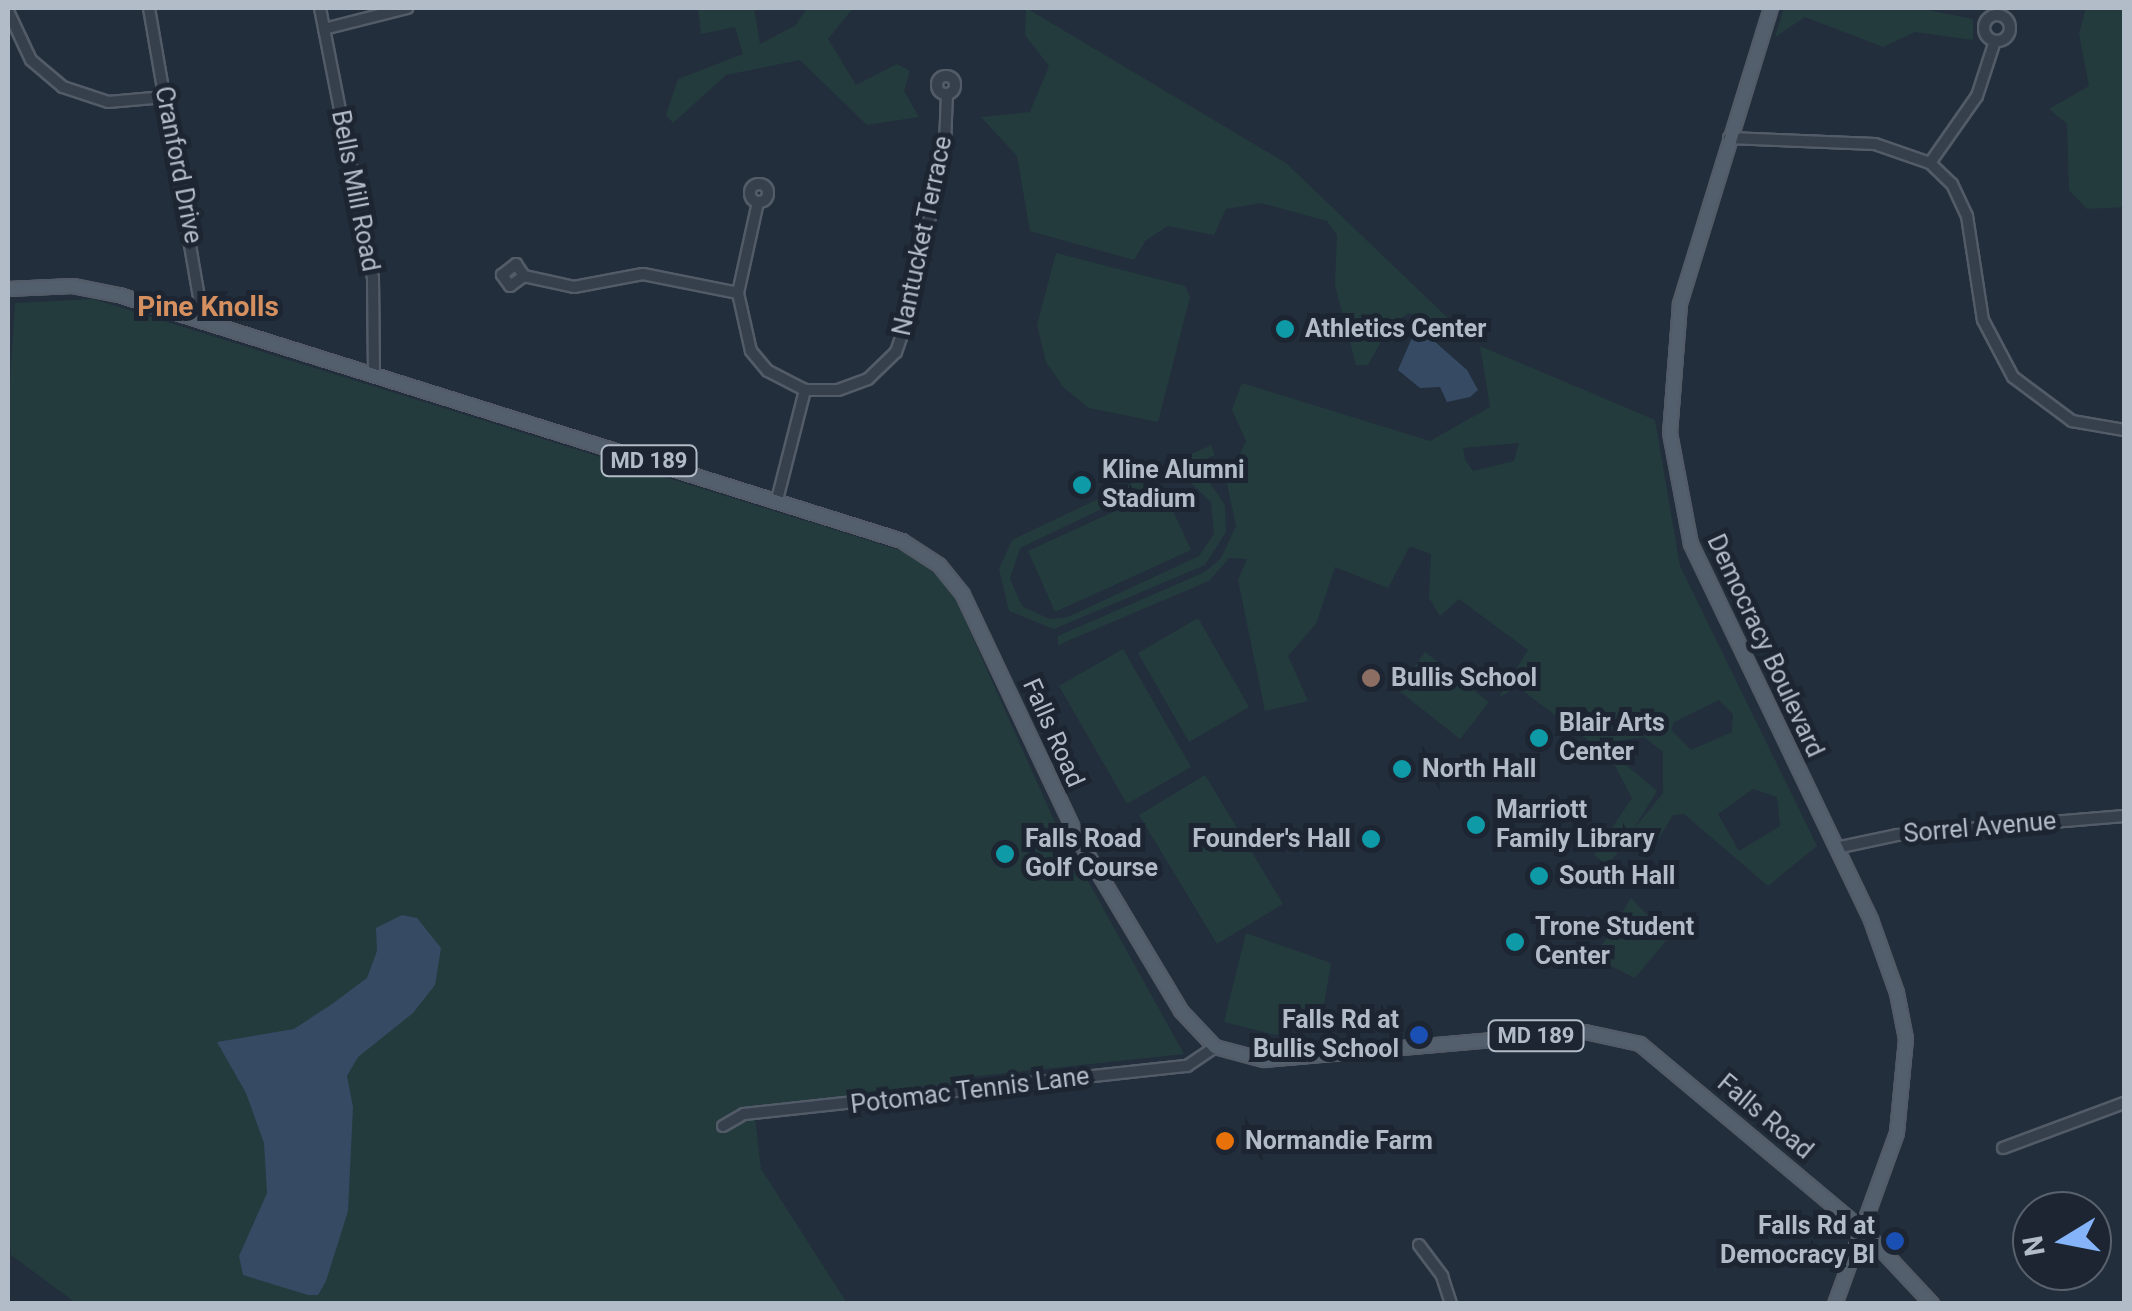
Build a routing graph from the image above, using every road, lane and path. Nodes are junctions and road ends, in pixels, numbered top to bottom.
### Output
1 (149, 8) edge
2 (320, 8) edge
3 (407, 8) edge
4 (1771, 8) edge
5 (8, 12) edge
6 (324, 28) junction
7 (1995, 41) dead end
8 (947, 94) dead end
9 (166, 97) junction
10 (1729, 138) junction
11 (1930, 163) junction
12 (758, 202) dead end
13 (524, 276) dead end
14 (8, 289) edge
15 (738, 293) junction
16 (203, 322) junction
17 (374, 376) junction
18 (805, 390) junction
19 (2124, 430) edge
20 (777, 500) junction
21 (2124, 816) edge
22 (1836, 848) junction
23 (1215, 1047) junction
24 (2124, 1103) edge
25 (723, 1126) dead end
26 (2003, 1148) dead end
27 (1864, 1231) junction
28 (1419, 1245) dead end
29 (1451, 1304) edge
30 (1836, 1304) edge
31 (1932, 1304) edge

1 - 9 street, Cranford Drive
2 - 6 street, Bells Mill Road
3 - 6 street
4 - 10 main road, Democracy Boulevard
5 - 9 street
6 - 17 street, Bells Mill Road
7 - 11 street
8 - 18 street, Nantucket Terrace
9 - 16 street, Cranford Drive
10 - 11 street
10 - 22 main road, Democracy Boulevard
11 - 19 street
12 - 15 street
13 - 15 street
14 - 16 main road, Falls Road / MD 189
15 - 18 street
16 - 17 main road, Falls Road / MD 189
17 - 20 main road, Falls Road / MD 189
18 - 20 street
20 - 23 main road, Falls Road / MD 189
21 - 22 street, Sorrel Avenue
22 - 27 main road, Democracy Boulevard
23 - 25 street, Potomac Tennis Lane
23 - 27 main road, Falls Road / MD 189
24 - 26 street
27 - 30 main road, Democracy Boulevard
27 - 31 main road, Falls Road / MD 189
28 - 29 street

